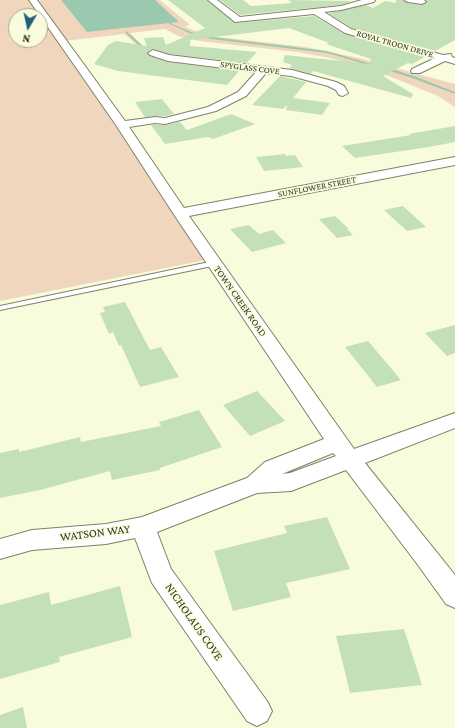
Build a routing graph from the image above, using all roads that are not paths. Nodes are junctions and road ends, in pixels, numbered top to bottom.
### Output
1 (33, 0) edge
2 (212, 0) edge
3 (371, 0) edge
4 (408, 0) edge
5 (422, 2) dead end
6 (316, 11) junction
7 (153, 53) dead end
8 (455, 53) edge
9 (444, 58) junction
10 (455, 61) edge
11 (264, 69) junction
12 (416, 71) dead end
13 (343, 92) dead end
14 (124, 128) junction
15 (455, 161) edge
16 (180, 213) junction
17 (214, 264) junction
18 (0, 308) edge
19 (455, 420) edge
20 (344, 451) junction
21 (143, 527) junction
22 (0, 549) edge
23 (455, 596) edge
24 (258, 711) dead end

1 - 14 street, TOWN CREEK ROAD
2 - 6 street
3 - 6 street
4 - 5 street
6 - 9 street, ROYAL TROON DRIVE
7 - 11 street, SPYGLASS COVE
8 - 9 street
9 - 10 street, ROYAL TROON DRIVE
9 - 12 street
11 - 13 street, SPYGLASS COVE
11 - 14 street
14 - 16 street, TOWN CREEK ROAD
15 - 16 street, SUNFLOWER STREET
16 - 17 street, TOWN CREEK ROAD
17 - 18 lane
17 - 20 street, TOWN CREEK ROAD
19 - 20 street, WATSON WAY
20 - 21 street, WATSON WAY
20 - 23 street, TOWN CREEK ROAD
21 - 22 street, WATSON WAY
21 - 24 street, NICHOLAUS COVE

